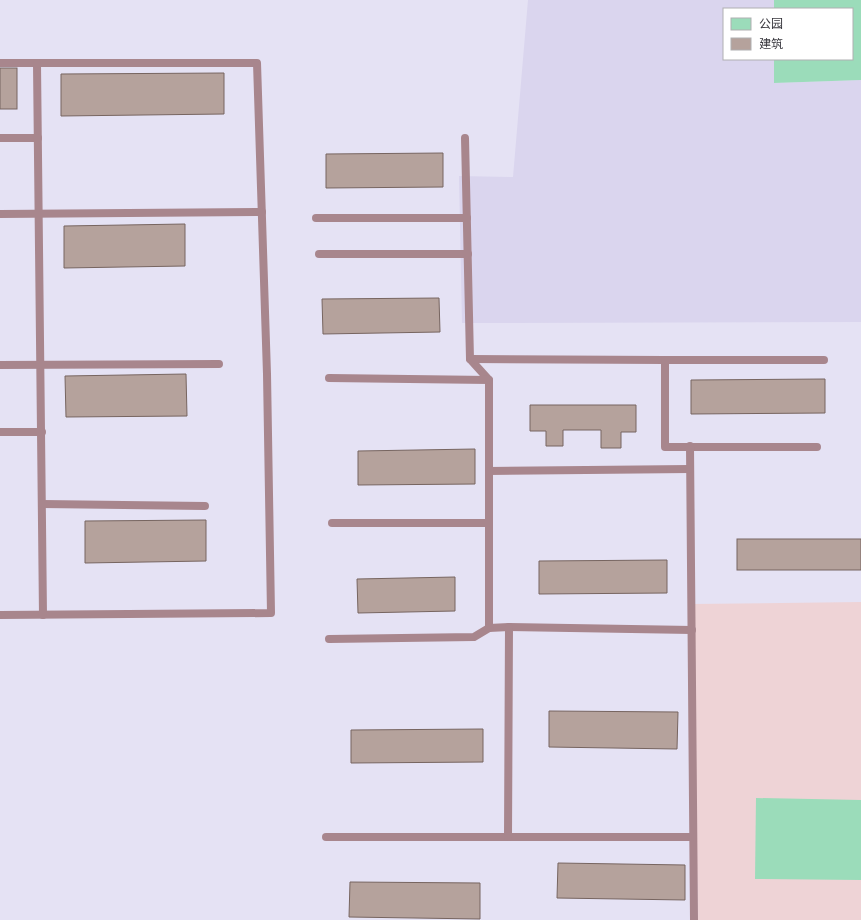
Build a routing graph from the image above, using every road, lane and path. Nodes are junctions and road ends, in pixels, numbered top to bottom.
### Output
1 (0, 64) edge
2 (37, 64) junction
3 (0, 138) edge
4 (38, 138) junction
5 (466, 138) dead end
6 (262, 212) junction
7 (0, 214) edge
8 (40, 214) junction
9 (316, 218) dead end
10 (467, 218) junction
11 (319, 254) dead end
12 (468, 254) junction
13 (470, 359) junction
14 (665, 360) junction
15 (824, 360) dead end
16 (0, 364) edge
17 (42, 364) junction
18 (219, 364) dead end
19 (329, 378) dead end
20 (488, 380) junction
21 (0, 432) edge
22 (42, 432) junction
23 (690, 446) junction
24 (817, 447) dead end
25 (489, 470) junction
26 (690, 470) junction
27 (42, 504) junction
28 (205, 506) dead end
29 (332, 522) dead end
30 (489, 523) junction
31 (0, 615) edge
32 (43, 615) junction
33 (509, 627) junction
34 (489, 628) junction
35 (692, 630) junction
36 (328, 639) dead end
37 (326, 837) dead end
38 (508, 837) junction
39 (694, 837) junction
40 (694, 920) edge

1 - 2 lane
2 - 4 lane
2 - 6 lane
3 - 4 lane
4 - 8 lane
5 - 10 lane
6 - 8 lane
6 - 32 lane
7 - 8 lane
8 - 17 lane
9 - 10 lane
10 - 12 lane
11 - 12 lane
12 - 13 lane
13 - 14 lane
13 - 20 lane
14 - 15 lane
14 - 23 lane
16 - 17 lane
17 - 18 lane
17 - 22 lane
19 - 20 lane
20 - 25 lane
21 - 22 lane
22 - 27 lane
23 - 24 lane
23 - 26 lane
25 - 26 lane
25 - 30 lane
26 - 35 lane
27 - 28 lane
27 - 32 lane
29 - 30 lane
30 - 34 lane
31 - 32 lane
33 - 34 lane
33 - 35 lane
33 - 38 lane
34 - 36 lane
35 - 39 lane
37 - 38 lane
38 - 39 lane
39 - 40 lane

